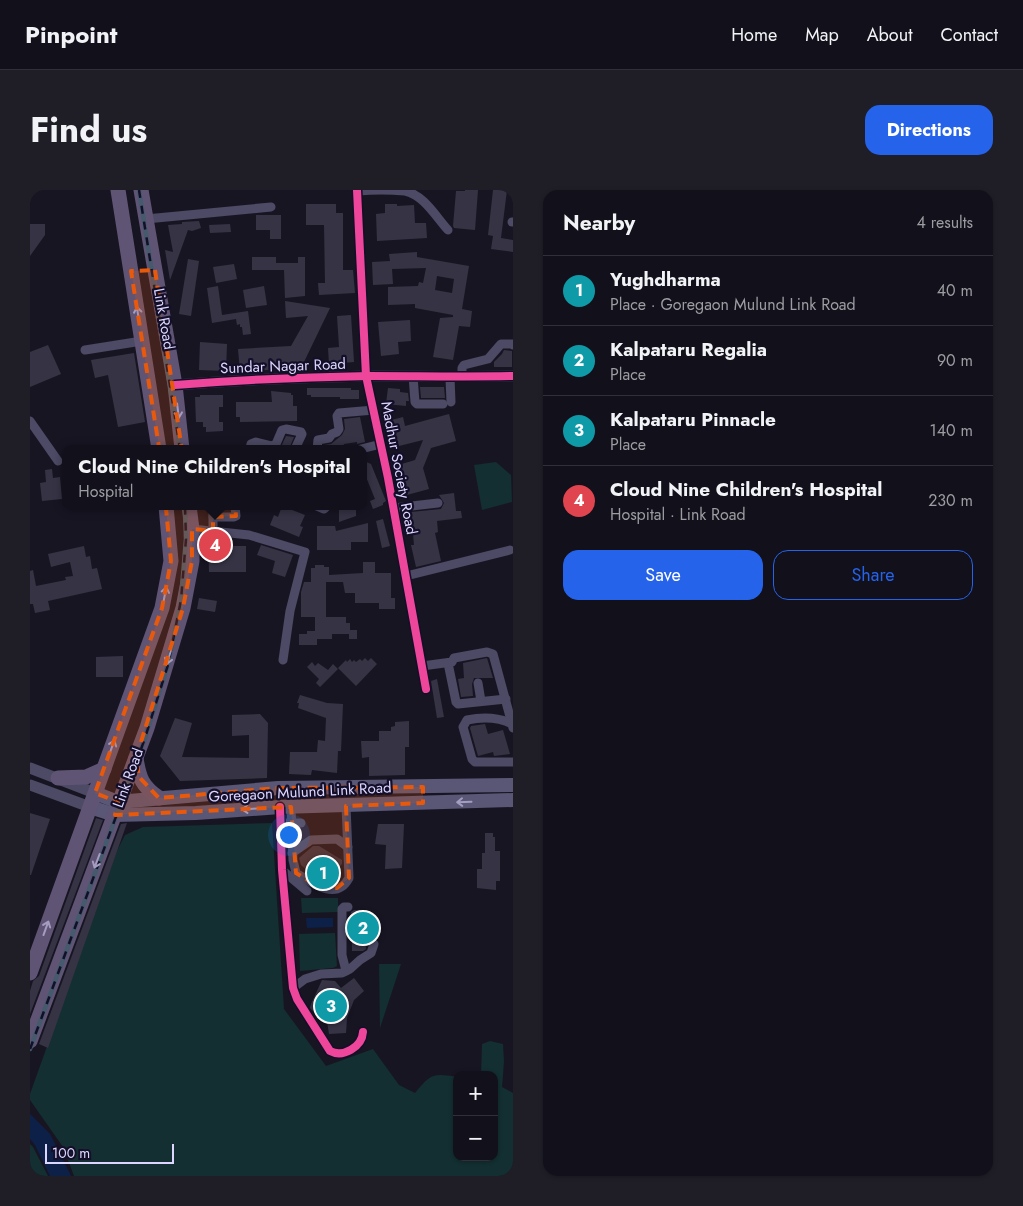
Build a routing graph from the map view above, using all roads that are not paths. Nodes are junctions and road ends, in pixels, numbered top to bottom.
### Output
1 (118, 190) edge
2 (142, 190) edge
3 (358, 190) edge
4 (271, 207) dead end
5 (146, 219) junction
6 (448, 230) dead end
7 (155, 270) junction
8 (131, 271) junction
9 (142, 341) junction
10 (513, 345) edge
11 (85, 350) dead end
12 (366, 376) junction
13 (413, 376) junction
14 (513, 376) edge
15 (456, 378) junction
16 (175, 385) junction
17 (374, 410) junction
18 (30, 421) edge
19 (381, 444) junction
20 (158, 445) edge
21 (182, 445) edge
22 (251, 445) edge
23 (268, 445) edge
24 (274, 445) edge
25 (297, 445) edge
26 (317, 445) edge
27 (367, 448) edge
28 (58, 461) dead end
29 (438, 502) dead end
30 (394, 508) junction
31 (166, 510) edge
32 (190, 510) edge
33 (213, 510) edge
34 (235, 510) edge
35 (213, 517) junction
36 (192, 529) junction
37 (213, 531) junction
38 (510, 550) dead end
39 (406, 576) junction
40 (283, 660) dead end
41 (448, 663) junction
42 (422, 666) junction
43 (478, 683) dead end
44 (426, 689) dead end
45 (506, 699) junction
46 (481, 701) junction
47 (512, 724) edge
48 (513, 728) edge
49 (136, 758) junction
50 (513, 762) edge
51 (30, 768) edge
52 (104, 769) junction
53 (58, 778) junction
54 (30, 785) edge
55 (513, 785) edge
56 (423, 786) junction
57 (52, 793) junction
58 (159, 798) junction
59 (92, 800) junction
60 (513, 800) edge
61 (423, 803) junction
62 (346, 806) junction
63 (285, 807) junction
64 (116, 809) junction
65 (290, 823) junction
66 (348, 847) junction
67 (290, 851) junction
68 (282, 870) junction
69 (307, 891) dead end
70 (348, 907) dead end
71 (374, 944) dead end
72 (346, 971) junction
73 (30, 973) edge
74 (293, 988) junction
75 (363, 1032) dead end
76 (30, 1041) edge

1 - 8 main road, Link Road
2 - 5 main road, Link Road
3 - 6 street
3 - 12 street, Madhur Society Road
4 - 5 street
5 - 7 main road, Link Road
7 - 8 main road
7 - 16 main road, Link Road
9 -> 8 main road, Link Road
9 - 11 street
9 - 20 main road, Link Road
10 - 15 street
12 - 13 street, Sundar Nagar Road
12 - 16 street, Sundar Nagar Road
12 - 17 street, Madhur Society Road
13 - 15 street, Sundar Nagar Road
13 - 15 street
14 - 15 street, Sundar Nagar Road
16 -> 21 main road, Link Road
17 - 19 street, Madhur Society Road
17 - 26 street
18 - 28 street
19 - 27 street
19 - 30 street, Madhur Society Road
22 - 23 street
24 - 25 street
29 - 30 street
30 - 39 street, Madhur Society Road
52 -> 31 main road, Link Road
32 - 36 main road, Link Road
33 - 35 street
34 - 35 street
35 - 37 street
36 - 37 street
36 -> 49 main road, Link Road
37 - 40 street
38 - 39 street
39 - 42 street, Madhur Society Road
41 - 42 street
41 - 45 street
41 - 46 street
42 - 44 street, Madhur Society Road
43 - 46 street
45 - 46 street
45 - 47 street
47 - 48 street
47 - 50 street
49 - 58 main road
49 - 64 main road, Link Road
51 - 53 street
52 - 53 main road
52 - 59 main road, Link Road
53 - 57 street
53 - 59 street
54 - 57 street
55 - 56 main road, Goregaon Mulund Link Road
56 - 58 main road, Goregaon Mulund Link Road
56 - 61 main road
57 - 59 street
58 - 64 main road, Goregaon Mulund Link Road
59 - 64 main road
73 -> 59 main road, Link Road
60 -> 61 main road, Goregaon Mulund Link Road
61 - 62 main road, Goregaon Mulund Link Road
62 - 63 main road, Goregaon Mulund Link Road
62 - 66 street
63 -> 64 main road, Goregaon Mulund Link Road
63 - 65 street
64 -> 76 main road, Link Road
65 - 67 street
65 - 68 street
66 - 67 street
66 - 67 street
68 - 69 street
68 - 74 street
70 - 72 street
71 - 72 street
72 - 74 street
74 - 75 street

